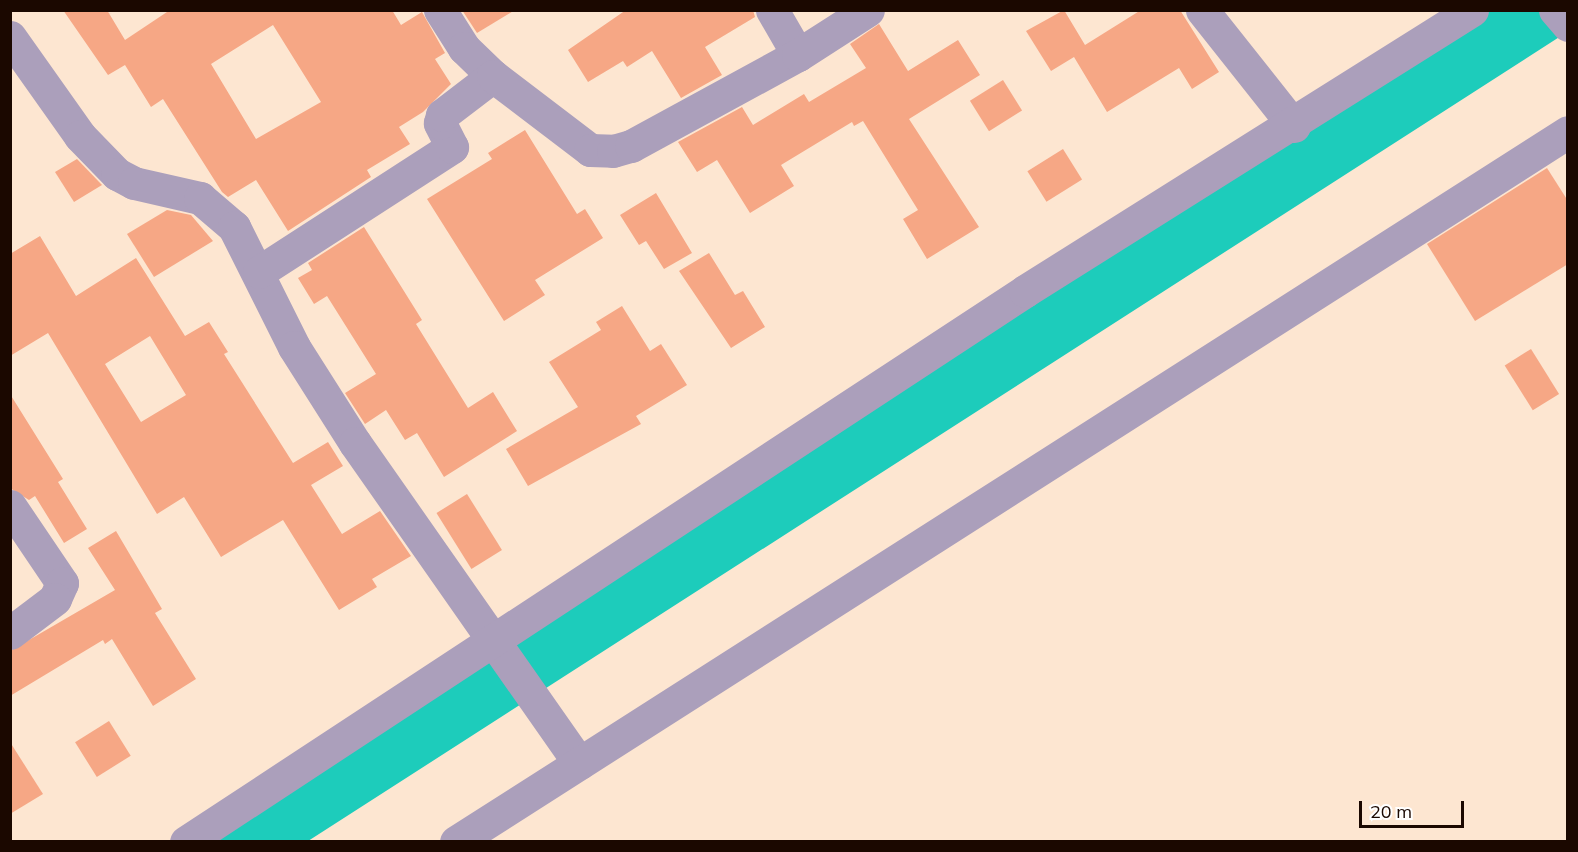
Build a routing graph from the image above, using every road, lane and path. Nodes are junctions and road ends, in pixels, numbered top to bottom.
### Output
1 (441, 10) edge
2 (772, 10) edge
3 (868, 10) edge
4 (1202, 10) edge
5 (1472, 10) edge
6 (1555, 10) edge
7 (1568, 25) edge
8 (10, 37) edge
9 (798, 55) junction
10 (493, 76) junction
11 (1294, 126) junction
12 (1568, 132) edge
13 (259, 272) junction
14 (10, 506) edge
15 (10, 633) edge
16 (497, 650) junction
17 (573, 755) junction
18 (186, 842) edge
19 (456, 842) edge

1 - 10 street
2 - 9 street
3 - 9 street
4 - 11 street
5 - 11 street
6 - 7 street
8 - 13 street
9 - 10 street
10 - 13 street
11 - 16 street
12 - 17 street
13 - 16 street
14 - 15 street
16 - 17 street
16 - 18 street
17 - 19 street

